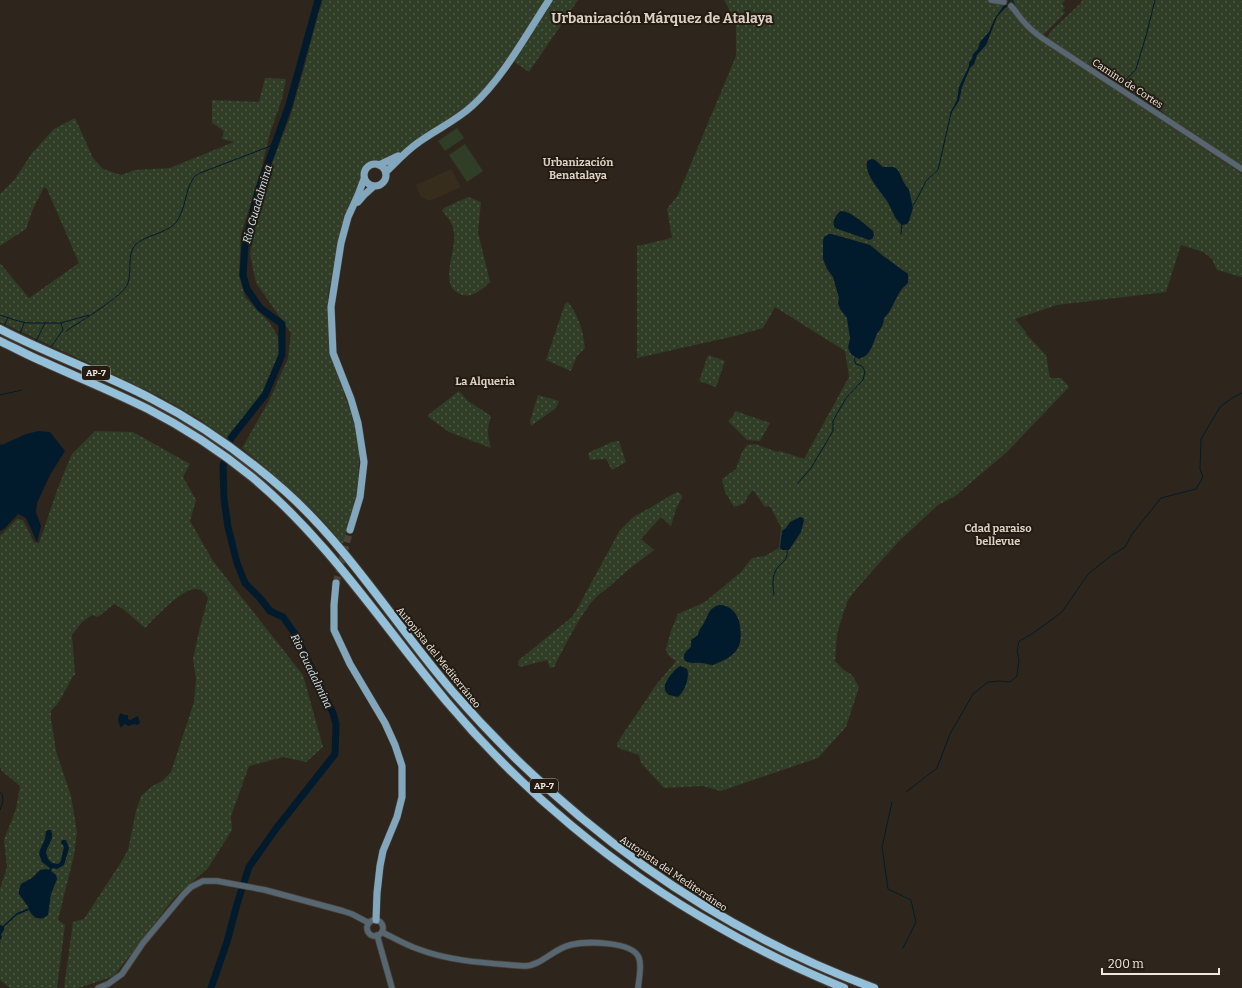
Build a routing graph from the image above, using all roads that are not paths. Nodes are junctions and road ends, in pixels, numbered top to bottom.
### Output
1 (549, 0) edge
2 (991, 0) edge
3 (1004, 2) dead end
4 (1011, 6) dead end
5 (408, 150) junction
6 (379, 165) junction
7 (1242, 169) edge
8 (386, 172) junction
9 (364, 179) junction
10 (373, 187) junction
11 (345, 228) junction
12 (0, 329) edge
13 (0, 341) edge
14 (350, 530) tunnel mouth
15 (336, 584) tunnel mouth
16 (376, 920) junction
17 (369, 923) junction
18 (380, 934) junction
19 (98, 988) edge
20 (392, 988) edge
21 (638, 988) edge
22 (844, 988) edge
23 (874, 988) edge

1 - 5 main road
2 - 3 street
4 - 7 street, Camino de Cortes
5 - 6 main road
5 - 8 main road
6 - 8 main road
6 - 9 main road
8 - 10 main road
9 - 10 main road
9 - 11 main road
10 - 11 main road
11 - 14 main road
12 - 23 highway, Autopista del Mediterráneo / AP-7
13 - 22 highway, Autopista del Mediterráneo / AP-7
15 - 16 main road
16 - 17 street
16 - 18 street
17 - 18 street
17 - 19 street
18 - 20 street
18 - 21 street

